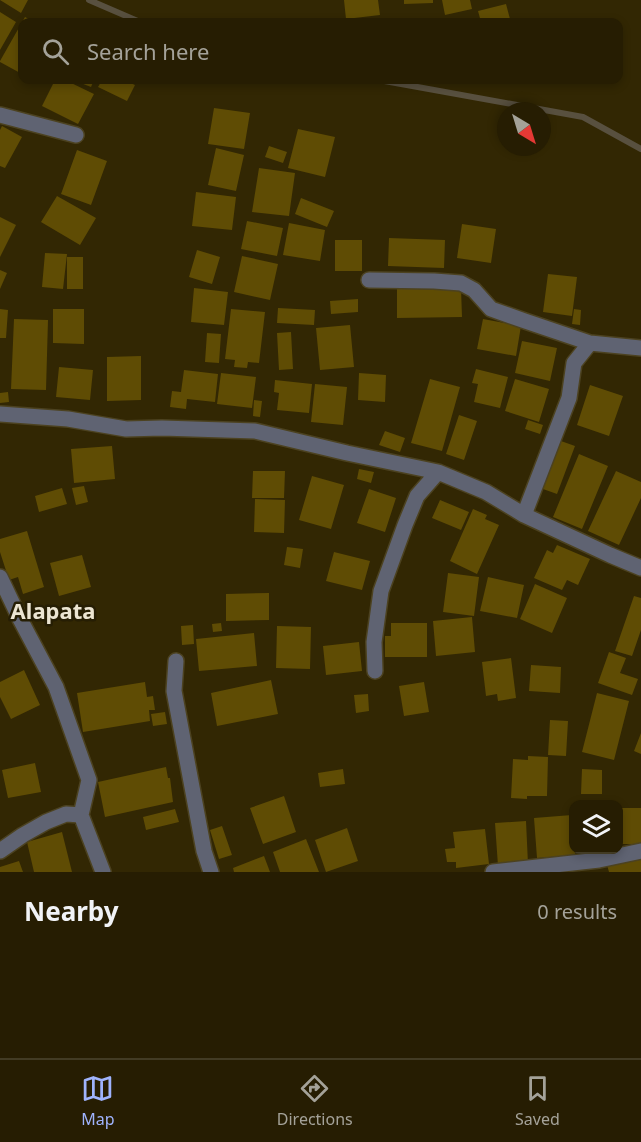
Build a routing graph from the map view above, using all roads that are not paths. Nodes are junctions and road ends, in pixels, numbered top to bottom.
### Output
1 (0, 115) edge
2 (76, 135) dead end
3 (369, 280) dead end
4 (590, 343) junction
5 (641, 348) edge
6 (0, 414) edge
7 (438, 472) junction
8 (524, 515) junction
9 (641, 568) edge
10 (0, 577) edge
11 (176, 661) dead end
12 (375, 671) dead end
13 (81, 815) junction
14 (0, 851) edge
15 (641, 851) edge
16 (600, 866) edge
17 (103, 872) edge
18 (211, 872) edge
19 (493, 872) edge

1 - 2 street
3 - 4 street
4 - 5 street
4 - 8 street
6 - 7 street
7 - 8 street
7 - 12 street
8 - 9 street
10 - 13 street
11 - 18 street
13 - 14 street
13 - 17 street
15 - 16 street
16 - 19 street

